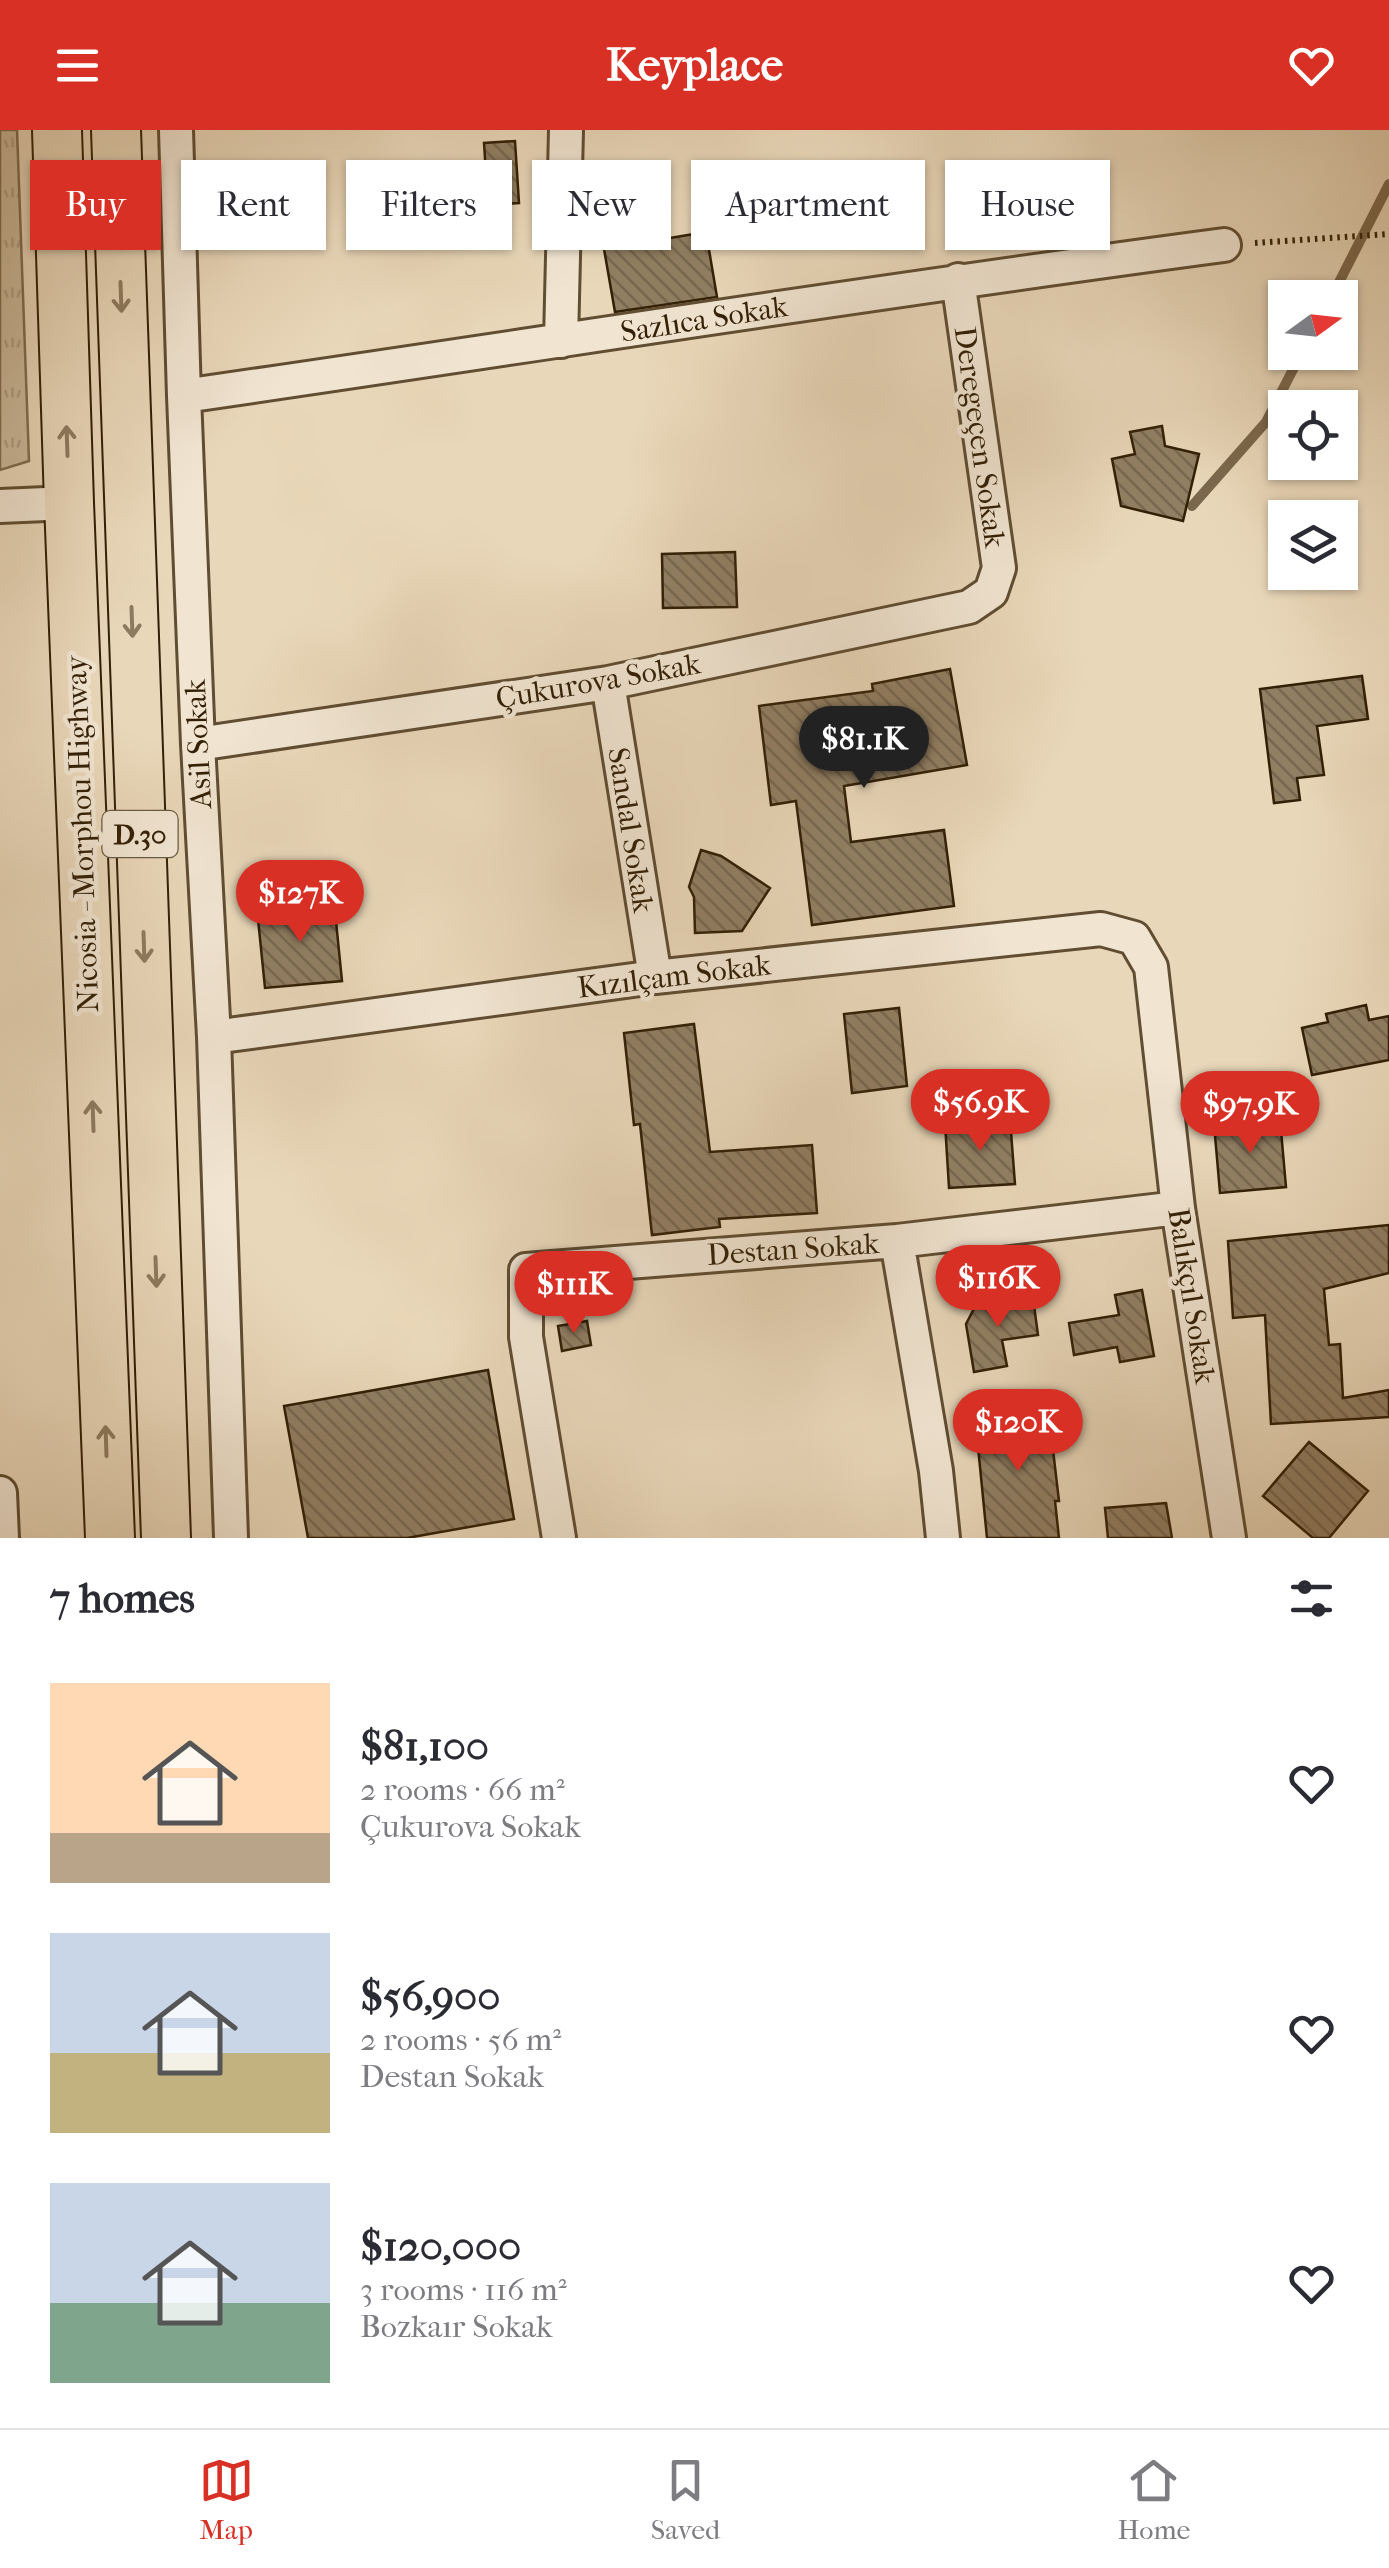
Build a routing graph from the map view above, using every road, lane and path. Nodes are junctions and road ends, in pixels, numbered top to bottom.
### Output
1 (57, 130) edge
2 (116, 130) edge
3 (176, 130) edge
4 (566, 130) edge
5 (1389, 234) edge
6 (1224, 245) joint
7 (958, 280) junction
8 (561, 342) junction
9 (184, 396) junction
10 (69, 503) junction
11 (0, 506) edge
12 (991, 592) joint
13 (608, 683) junction
14 (198, 744) junction
15 (1134, 938) joint
16 (654, 976) junction
17 (214, 1038) junction
18 (1178, 1208) junction
19 (896, 1241) junction
20 (0, 1493) edge
21 (0, 1503) edge
22 (2, 1538) edge
23 (110, 1538) edge
24 (166, 1538) edge
25 (231, 1538) edge
26 (559, 1538) edge
27 (943, 1538) edge
28 (1229, 1538) edge

10 -> 1 highway, Nicosia - Morphou Highway / D.30
2 -> 24 highway, Nicosia - Morphou Highway / D.30
3 - 9 street, Asil Sokak
4 - 8 street
5 - 6 path
6 - 7 street, Sazlıca Sokak
7 - 8 street, Sazlıca Sokak
7 - 12 street, Deregeçen Sokak
8 - 9 street, Sazlıca Sokak
9 - 14 street, Asil Sokak
10 - 11 street
23 -> 10 highway, Nicosia - Morphou Highway / D.30
12 - 13 street, Çukurova Sokak
13 - 14 street, Çukurova Sokak
13 - 16 street, Sandal Sokak
14 - 17 street, Asil Sokak
15 - 16 street, Kızılçam Sokak
15 - 18 street, Balıkçıl Sokak
16 - 17 street, Kızılçam Sokak
17 - 25 street, Asil Sokak
18 - 19 street, Destan Sokak
18 - 28 street, Balıkçıl Sokak
19 - 26 street, Destan Sokak
19 - 27 street
20 - 21 street
21 - 22 street

